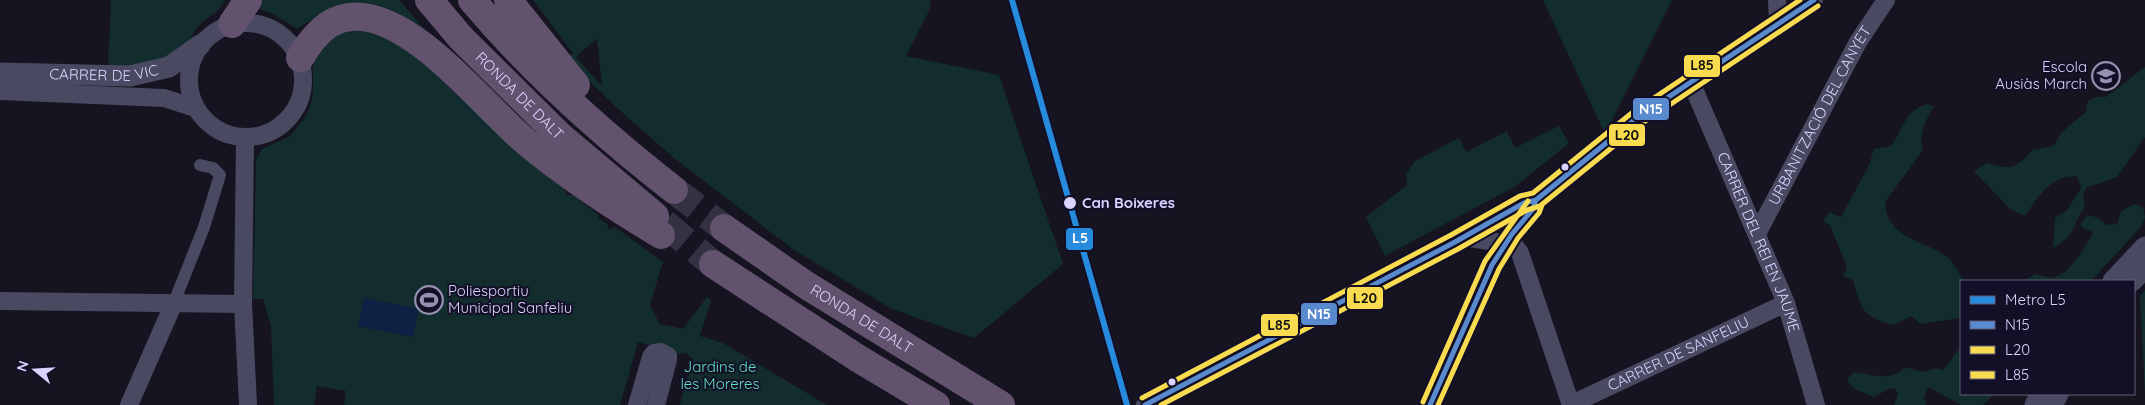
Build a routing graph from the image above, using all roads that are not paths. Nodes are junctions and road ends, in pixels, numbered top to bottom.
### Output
1 (248, 0) edge
2 (429, 0) edge
3 (472, 0) edge
4 (508, 0) edge
5 (1777, 0) edge
6 (1814, 0) edge
7 (1886, 0) edge
8 (232, 24) junction
9 (1778, 24) junction
10 (200, 45) junction
11 (300, 58) junction
12 (0, 73) edge
13 (1691, 82) junction
14 (0, 91) edge
15 (195, 108) junction
16 (245, 139) junction
17 (626, 149) junction
18 (200, 165) dead end
19 (674, 190) tunnel mouth
20 (1536, 200) junction
21 (724, 228) tunnel mouth
22 (1758, 232) junction
23 (1464, 237) junction
24 (1506, 244) junction
25 (2145, 247) edge
26 (717, 268) tunnel mouth
27 (2145, 268) edge
28 (2114, 280) edge
29 (2133, 280) edge
30 (0, 301) edge
31 (1786, 303) junction
32 (243, 304) junction
33 (173, 305) junction
34 (130, 405) edge
35 (248, 405) edge
36 (637, 405) edge
37 (656, 405) edge
38 (936, 405) edge
39 (1000, 405) edge
40 (1145, 405) edge
41 (1430, 405) edge
42 (1571, 405) edge
43 (1816, 405) edge

1 - 8 highway
2 - 11 highway, RONDA DE DALT
3 - 17 highway
4 - 17 highway
5 - 9 street
6 - 9 street
7 - 22 street, URBANITZACIÓ DEL CANYET
8 - 10 street
8 - 11 street
9 - 13 street
10 - 12 street, CARRER DE VIC
10 - 15 street
11 - 16 street
13 - 20 street
13 - 22 street, CARRER DEL REI EN JAUME
14 - 15 street, CARRER DE VIC
15 - 16 street
16 - 32 street
17 - 19 highway
18 - 33 street
20 - 23 street
20 - 24 street
21 - 39 highway, RONDA DE DALT
22 - 31 street, CARRER DEL REI EN JAUME
23 - 24 street
23 - 40 street
24 - 41 street
24 - 42 street
25 - 28 street
26 - 38 highway
27 - 29 street
30 - 33 street
31 - 42 street, CARRER DE SANFELIU
31 - 43 street, CARRER DEL REI EN JAUME
32 - 33 street
32 - 35 street
33 - 34 street
36 - 37 street

